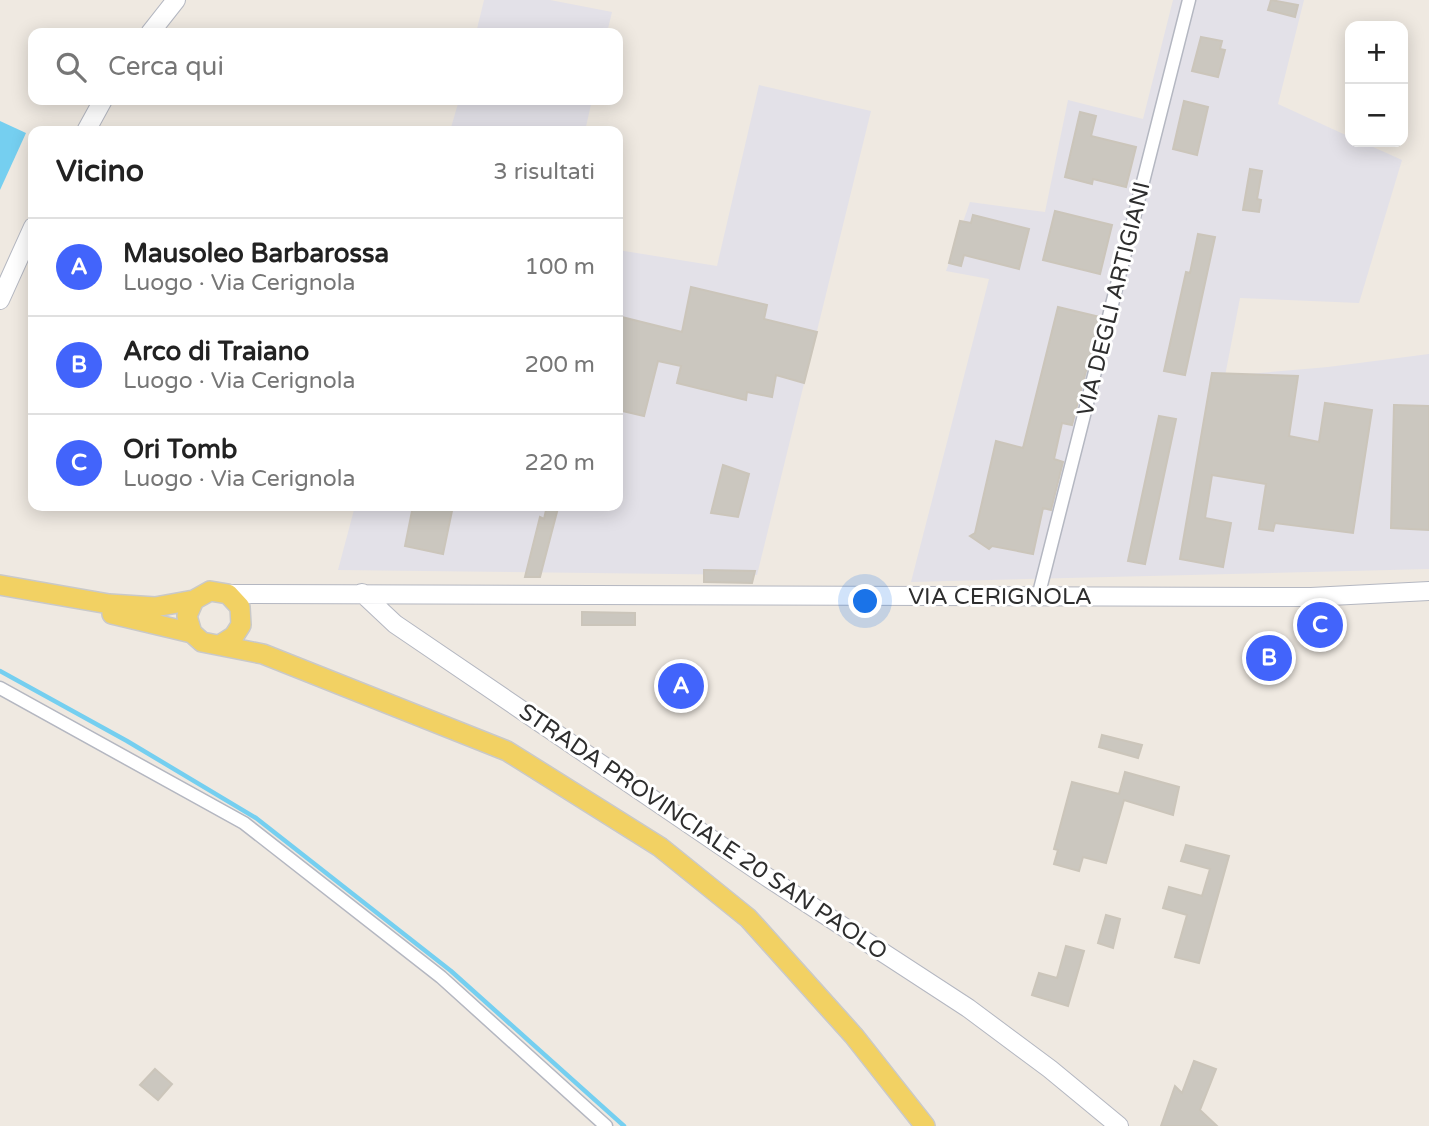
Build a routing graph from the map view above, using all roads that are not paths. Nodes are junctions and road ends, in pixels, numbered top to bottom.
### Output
1 (177, 0) edge
2 (1189, 0) edge
3 (154, 28) edge
4 (100, 105) edge
5 (89, 126) edge
6 (28, 238) edge
7 (0, 300) edge
8 (0, 585) edge
9 (1429, 591) edge
10 (362, 593) junction
11 (228, 594) junction
12 (269, 595) junction
13 (1038, 597) junction
14 (0, 599) edge
15 (194, 600) junction
16 (242, 621) junction
17 (192, 633) junction
18 (223, 643) junction
19 (263, 654) junction
20 (0, 688) edge
21 (606, 1126) edge
22 (925, 1126) edge
23 (1119, 1126) edge

1 - 3 street
2 - 13 street, VIA DEGLI ARTIGIANI
4 - 5 street
6 - 7 street
8 - 15 main road
9 - 13 street, VIA CERIGNOLA
10 - 12 street
10 - 13 street, VIA CERIGNOLA
10 - 23 street, STRADA PROVINCIALE 20 SAN PAOLO
11 - 12 street
11 - 15 main road
11 - 16 main road
12 - 16 street
14 - 17 main road
15 - 17 main road
16 - 18 main road
16 - 19 main road
17 - 18 main road
18 - 19 main road
19 - 22 main road
20 - 21 street

